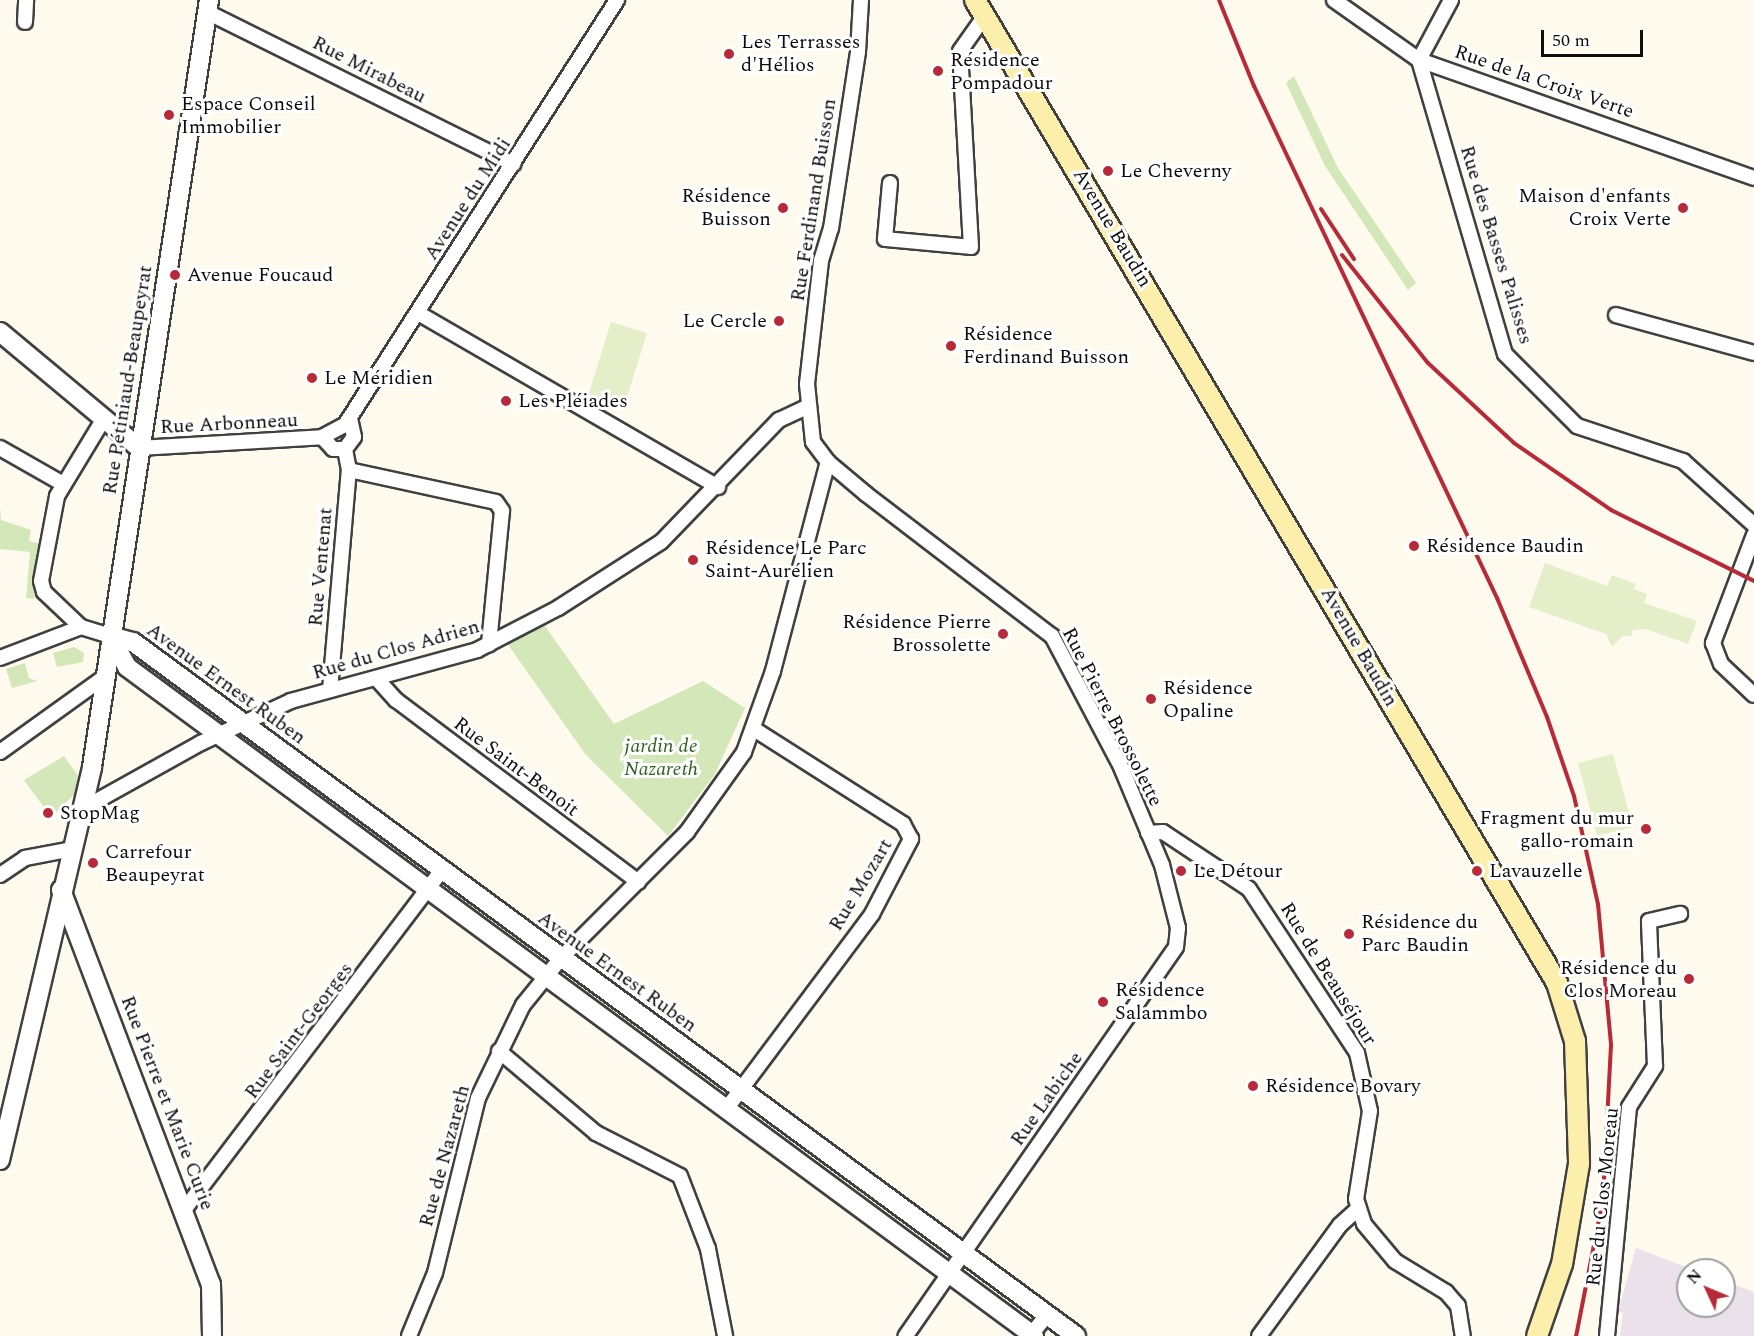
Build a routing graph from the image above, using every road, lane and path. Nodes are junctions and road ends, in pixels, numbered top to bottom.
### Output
1 (26, 0) edge
2 (616, 0) edge
3 (861, 0) edge
4 (1334, 0) edge
5 (1451, 0) edge
6 (208, 6) edge
7 (980, 8) edge
8 (25, 22) dead end
9 (1419, 60) junction
10 (513, 165) junction
11 (1754, 178) edge
12 (890, 183) dead end
13 (418, 313) junction
14 (1616, 315) dead end
15 (0, 332) edge
16 (1754, 353) edge
17 (807, 407) junction
18 (350, 418) junction
19 (103, 420) junction
20 (322, 437) junction
21 (0, 448) edge
22 (139, 448) junction
23 (345, 449) junction
24 (828, 462) junction
25 (349, 470) junction
26 (63, 484) junction
27 (718, 487) junction
28 (1754, 525) edge
29 (1754, 535) edge
30 (81, 627) junction
31 (110, 636) junction
32 (489, 644) junction
33 (0, 658) edge
34 (103, 678) junction
35 (376, 678) junction
36 (330, 690) junction
37 (1754, 695) edge
38 (243, 723) junction
39 (754, 729) junction
40 (221, 734) junction
41 (0, 752) edge
42 (84, 808) junction
43 (1148, 833) junction
44 (73, 849) junction
45 (442, 870) junction
46 (0, 875) edge
47 (638, 882) junction
48 (431, 888) junction
49 (61, 890) junction
50 (1680, 914) dead end
51 (1176, 947) joint
52 (561, 958) junction
53 (548, 975) junction
54 (499, 1051) junction
55 (739, 1090) junction
56 (727, 1108) junction
57 (0, 1160) edge
58 (1359, 1208) junction
59 (184, 1210) junction
60 (964, 1254) junction
61 (951, 1275) junction
62 (1047, 1315) junction
63 (1032, 1335) edge
64 (212, 1336) edge
65 (409, 1336) edge
66 (725, 1336) edge
67 (906, 1336) edge
68 (1076, 1336) edge
69 (1259, 1336) edge
70 (1462, 1336) edge
71 (1537, 1336) edge
72 (1607, 1336) edge

1 - 8 street
2 - 10 street, Avenue du Midi
3 - 17 street, Rue Ferdinand Buisson
4 - 9 street, Rue de la Croix Verte
5 - 9 street
6 - 10 street, Rue Mirabeau
6 - 22 street, Rue Pétiniaud-Beaupeyrat
7 - 12 street
7 - 71 main road, Avenue Baudin
9 - 11 street, Rue de la Croix Verte
9 - 28 street, Rue des Basses Palisses
10 - 13 street, Avenue du Midi
13 - 18 street, Avenue du Midi
13 - 27 street
14 - 16 street
15 - 19 street
17 - 24 street
17 - 27 street, Rue du Clos Adrien
18 - 20 street
18 - 23 street
19 - 22 street
19 - 26 street
20 - 22 street, Rue Arbonneau
20 - 23 street
21 - 26 street
22 - 31 street, Rue Pétiniaud-Beaupeyrat
23 - 25 street, Rue Ventenat
24 - 39 street, Rue de Nazareth
24 - 43 street, Rue Pierre Brossolette
25 - 32 street
25 - 36 street, Rue Ventenat
26 - 30 street
27 - 32 street, Rue du Clos Adrien
29 - 37 street
30 - 31 street
30 - 33 street
31 - 34 street, Rue Pétiniaud-Beaupeyrat
31 - 38 street, Avenue Ernest Ruben
31 - 40 street, Avenue Ernest Ruben
32 - 35 street, Rue du Clos Adrien
34 - 41 street
34 - 42 street, Rue Pétiniaud-Beaupeyrat
35 - 36 street, Rue du Clos Adrien
35 - 47 street, Rue Saint-Benoit
36 - 38 street, Rue du Clos Adrien
38 - 40 street, Rue du Clos Adrien
38 - 45 street, Avenue Ernest Ruben
39 - 47 street, Rue de Nazareth
39 - 55 street, Rue Mozart
40 - 42 street, Rue du Clos Adrien
40 - 48 street, Avenue Ernest Ruben
42 - 44 street
43 - 51 street, Rue Pierre Brossolette
43 - 58 street, Rue de Beauséjour
44 - 46 street
44 - 49 street
45 - 48 street, Rue Saint-Georges
45 - 52 street, Avenue Ernest Ruben
47 - 52 street, Rue de Nazareth
48 - 53 street, Avenue Ernest Ruben
48 - 59 street, Rue Saint-Georges
49 - 57 street
49 - 59 street, Rue Pierre et Marie Curie
50 - 72 street, Rue du Clos Moreau
51 - 60 street, Rue Labiche
52 - 53 street, Rue de Nazareth
52 - 55 street, Avenue Ernest Ruben
53 - 54 street, Rue de Nazareth
53 - 56 street, Avenue Ernest Ruben
54 - 65 street, Rue de Nazareth
54 - 66 street
55 - 56 street, Rue Mozart
55 - 60 street, Avenue Ernest Ruben
56 - 61 street, Avenue Ernest Ruben
58 - 69 street
58 - 70 street
59 - 64 street, Rue Pierre et Marie Curie
60 - 61 street, Rue Labiche
60 - 62 street, Avenue Ernest Ruben
61 - 63 street, Avenue Ernest Ruben
61 - 67 street, Rue Labiche
62 - 63 street
62 - 68 street, Avenue Ernest Ruben

